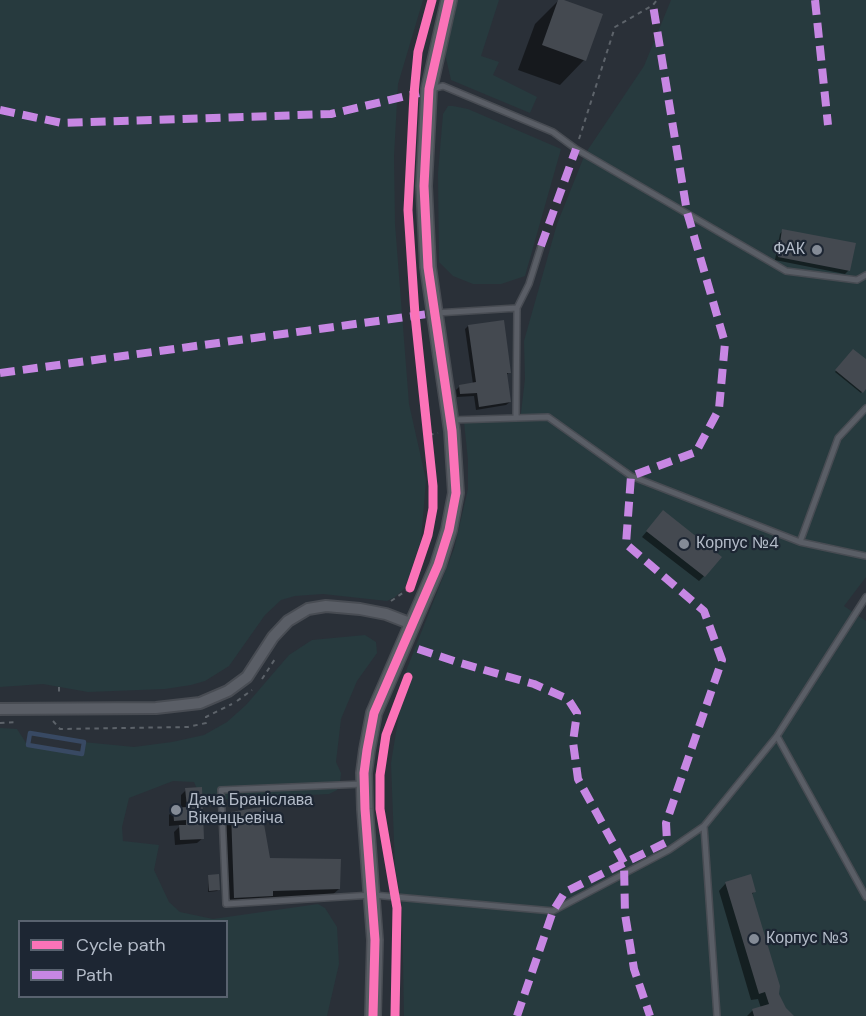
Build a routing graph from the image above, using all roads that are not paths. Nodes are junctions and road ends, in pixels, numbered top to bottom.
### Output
1 (450, 0) edge
2 (429, 89) junction
3 (542, 246) dead end
4 (866, 275) edge
5 (517, 308) junction
6 (435, 313) junction
7 (866, 408) edge
8 (516, 418) junction
9 (450, 420) junction
10 (800, 542) junction
11 (866, 556) edge
12 (866, 597) edge
13 (412, 624) junction
14 (0, 709) edge
15 (777, 736) junction
16 (364, 784) junction
17 (704, 826) junction
18 (373, 895) junction
19 (866, 897) edge
20 (373, 1016) edge
21 (717, 1016) edge

1 - 2 street
2 - 4 lane
2 - 6 street
3 - 5 lane
5 - 6 lane
5 - 8 lane
6 - 9 street
7 - 10 lane
8 - 9 lane
8 - 10 lane
9 - 13 street
10 - 11 lane
12 - 15 lane
13 - 14 street
13 - 16 street
15 - 17 lane
15 - 19 lane
16 - 18 street
16 - 18 lane
17 - 18 lane
17 - 21 lane
18 - 20 street

